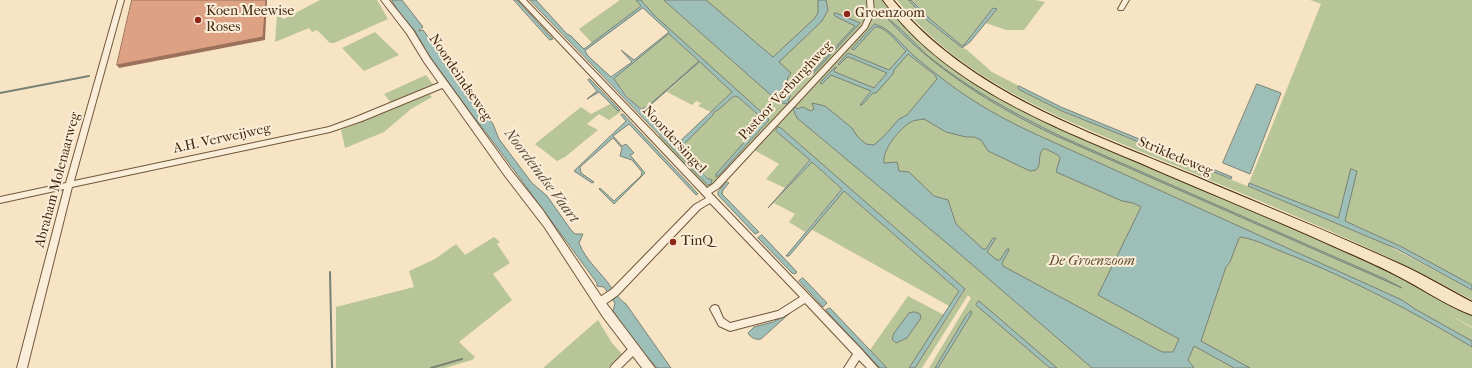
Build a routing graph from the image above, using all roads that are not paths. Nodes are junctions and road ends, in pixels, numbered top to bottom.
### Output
1 (121, 0) edge
2 (385, 0) edge
3 (522, 0) edge
4 (870, 0) edge
5 (888, 0) edge
6 (895, 0) edge
7 (1126, 0) edge
8 (1121, 9) dead end
9 (444, 84) junction
10 (69, 185) junction
11 (708, 196) junction
12 (0, 200) edge
13 (806, 298) junction
14 (600, 302) junction
15 (1472, 302) edge
16 (715, 309) dead end
17 (1472, 309) edge
18 (631, 352) junction
19 (859, 353) junction
20 (22, 368) edge
21 (615, 368) edge
22 (649, 368) edge
23 (849, 368) edge
24 (872, 368) edge

1 - 10 street, Abraham Molenaarweg
2 - 9 street, Noordeindseweg
3 - 11 street, Noordersingel
4 - 11 street, Pastoor Verburghweg
5 - 17 main road, Strikledeweg
6 - 15 main road, Strikledeweg
7 - 8 street
9 - 10 street, A.H. Verweijweg
9 - 14 street, Noordeindseweg
10 - 12 street, A.H. Verweijweg
10 - 20 street, Abraham Molenaarweg
11 - 13 street, Noordersingel
11 - 14 street, Pastoor Verburghweg
13 - 16 street
13 - 19 street, Noordersingel
14 - 18 street, Noordeindseweg
18 - 21 street
18 - 22 street, Noordeindseweg
19 - 23 street
19 - 24 street, Noordersingel

